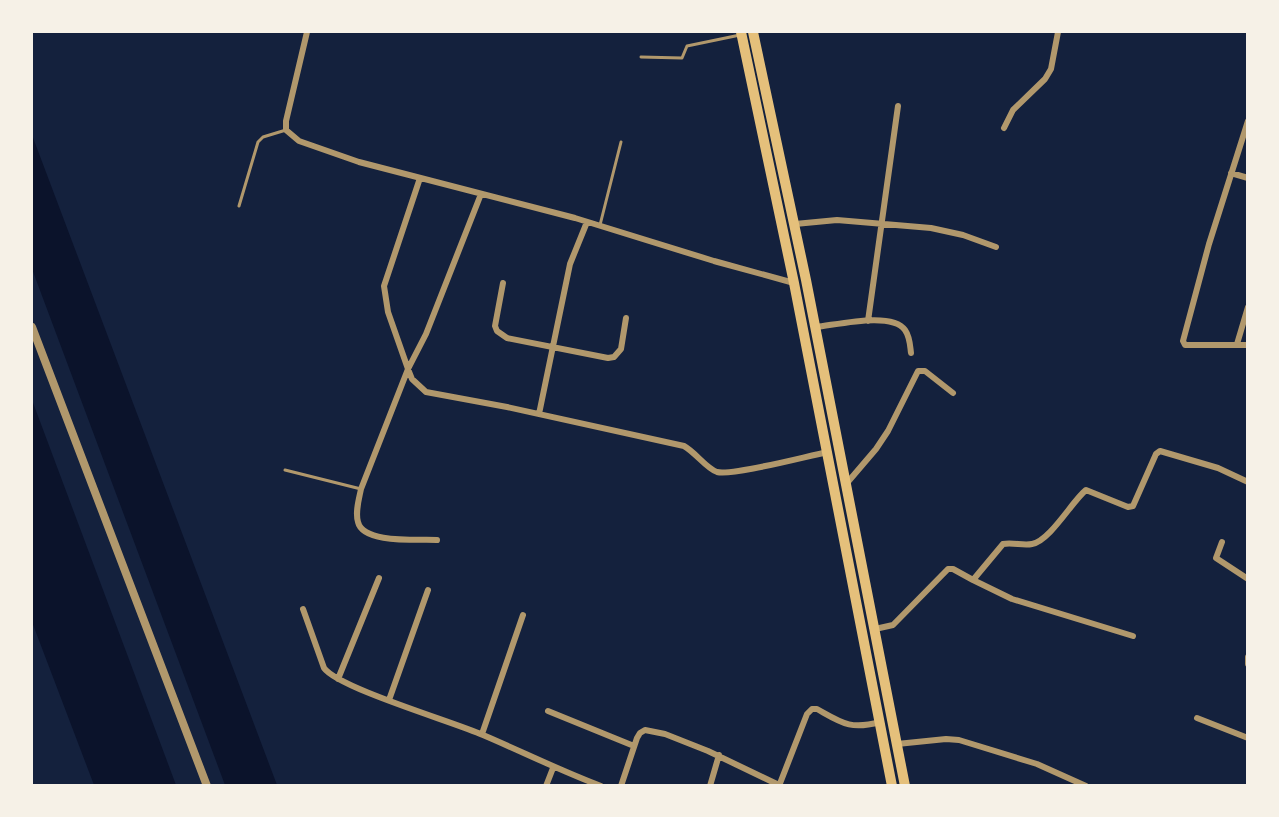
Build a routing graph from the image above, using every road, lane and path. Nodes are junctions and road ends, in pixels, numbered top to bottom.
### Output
1 (307, 32) edge
2 (753, 32) edge
3 (1059, 32) edge
4 (741, 33) edge
5 (641, 57) dead end
6 (898, 106) dead end
7 (1248, 121) edge
8 (1004, 128) dead end
9 (286, 130) junction
10 (621, 141) dead end
11 (1231, 173) junction
12 (420, 178) junction
13 (1248, 178) edge
14 (482, 194) junction
15 (239, 206) dead end
16 (587, 222) junction
17 (881, 223) junction
18 (795, 224) junction
19 (600, 225) junction
20 (996, 247) dead end
21 (503, 283) dead end
22 (794, 283) junction
23 (1248, 307) edge
24 (626, 318) dead end
25 (868, 321) junction
26 (32, 327) edge
27 (816, 327) junction
28 (1237, 344) junction
29 (1248, 345) edge
30 (552, 347) junction
31 (911, 353) dead end
32 (408, 369) junction
33 (953, 393) dead end
34 (539, 414) junction
35 (828, 452) junction
36 (285, 470) dead end
37 (1248, 482) edge
38 (847, 483) junction
39 (361, 489) junction
40 (437, 540) dead end
41 (1222, 542) dead end
42 (379, 579) dead end
43 (1248, 579) edge
44 (973, 580) junction
45 (428, 590) dead end
46 (303, 609) dead end
47 (523, 615) dead end
48 (875, 629) junction
49 (1132, 636) dead end
50 (1248, 657) edge
51 (1248, 664) edge
52 (338, 679) junction
53 (389, 700) junction
54 (548, 711) dead end
55 (1197, 718) dead end
56 (880, 722) junction
57 (482, 734) junction
58 (1248, 738) edge
59 (897, 744) junction
60 (634, 746) junction
61 (719, 755) junction
62 (553, 768) junction
63 (779, 785) edge
64 (207, 786) edge
65 (546, 786) edge
66 (601, 786) edge
67 (621, 786) edge
68 (710, 786) edge
69 (892, 786) edge
70 (905, 786) edge
71 (1086, 786) edge

1 - 9 street
2 - 18 highway
3 - 8 street
4 - 5 lane
4 - 22 highway
6 - 17 street
7 - 11 street
9 - 12 street
9 - 15 lane
10 - 19 lane
11 - 13 street
11 - 28 street
12 - 14 street
12 - 32 street
14 - 16 street
14 - 32 street
16 - 19 street
16 - 30 street
17 - 18 street
17 - 20 street
17 - 25 street
18 - 27 highway
19 - 22 street
21 - 30 street
22 - 35 highway
23 - 28 street
24 - 30 street
25 - 27 street
25 - 31 street
26 - 64 street
27 - 38 highway
28 - 29 street
30 - 34 street
32 - 34 street
32 - 39 street
33 - 38 street
34 - 35 street
35 - 56 highway
36 - 39 lane
37 - 44 street
38 - 48 highway
39 - 40 street
41 - 43 street
42 - 52 street
44 - 48 street
44 - 49 street
45 - 53 street
46 - 52 street
47 - 57 street
48 - 59 highway
50 - 51 street
52 - 53 street
53 - 57 street
54 - 60 street
55 - 58 street
56 - 63 street
56 - 69 highway
57 - 62 street
59 - 70 highway
59 - 71 street
60 - 61 street
60 - 67 street
61 - 63 street
61 - 68 street
62 - 65 street
62 - 66 street

